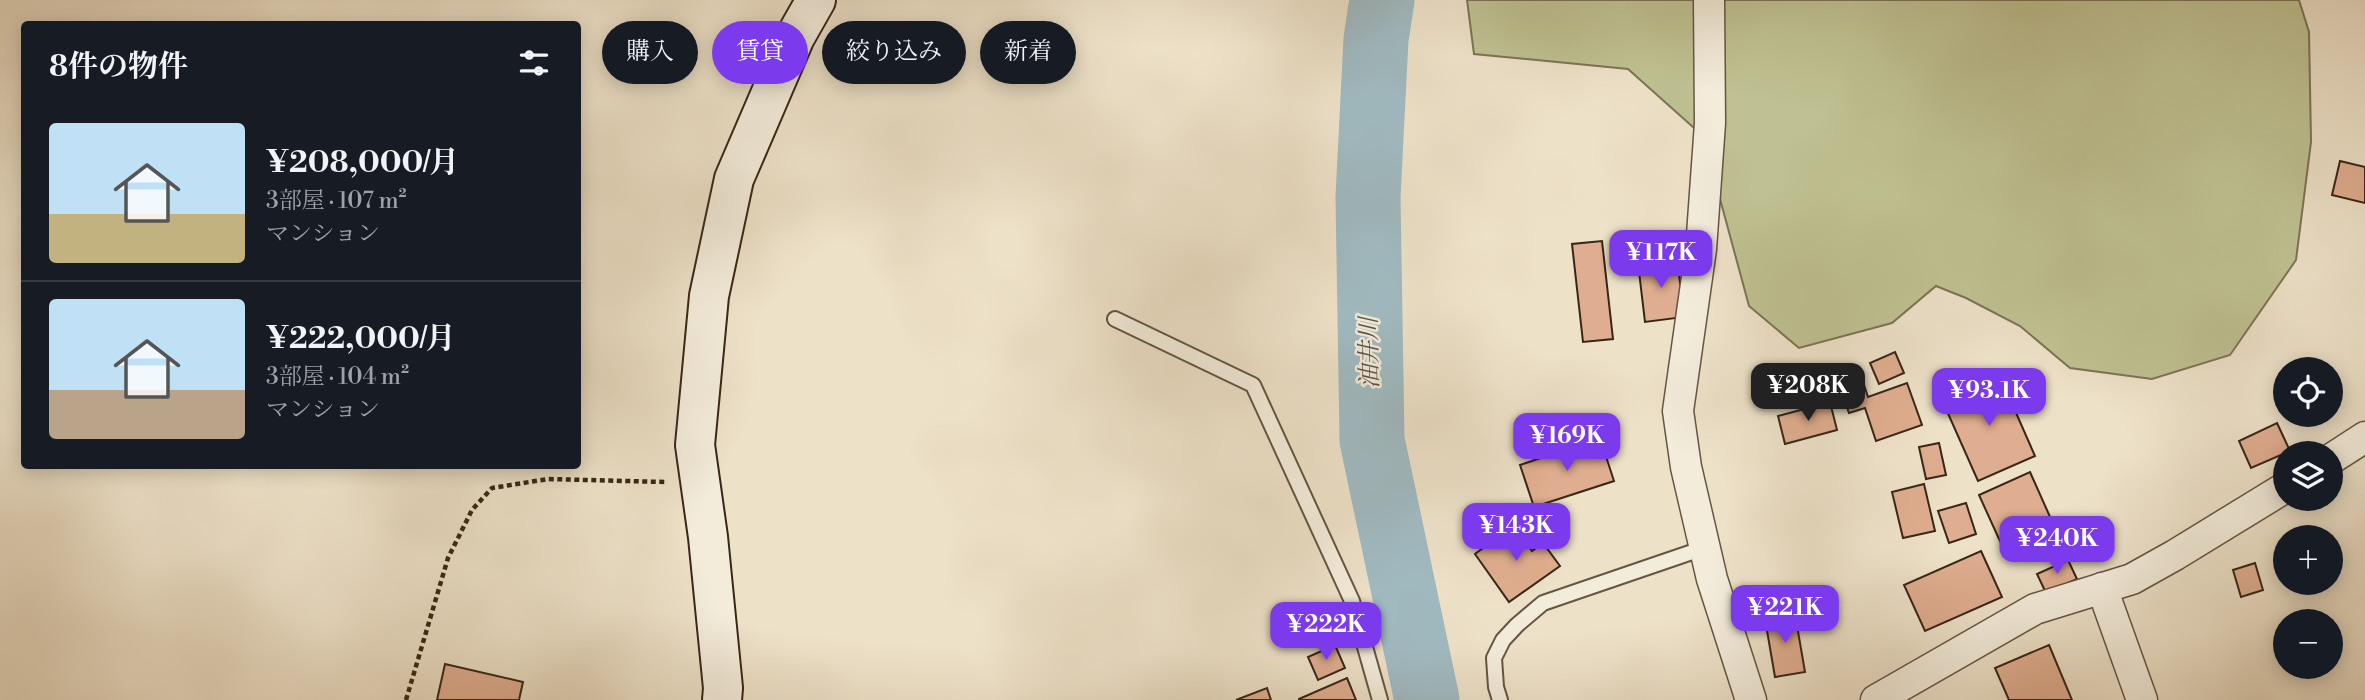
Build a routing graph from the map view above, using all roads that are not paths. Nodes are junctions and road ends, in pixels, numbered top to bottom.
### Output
1 (816, 0) edge
2 (1709, 0) edge
3 (1115, 319) dead end
4 (2365, 438) edge
5 (2343, 451) edge
6 (2273, 495) edge
7 (1704, 548) junction
8 (2102, 588) junction
9 (722, 700) edge
10 (1380, 700) edge
11 (1500, 700) edge
12 (1751, 700) edge
13 (1876, 700) edge
14 (2142, 700) edge

1 - 9 street
2 - 7 street
3 - 10 lane
4 - 5 street
6 - 8 street
7 - 11 lane
7 - 12 street
8 - 13 street
8 - 14 street

